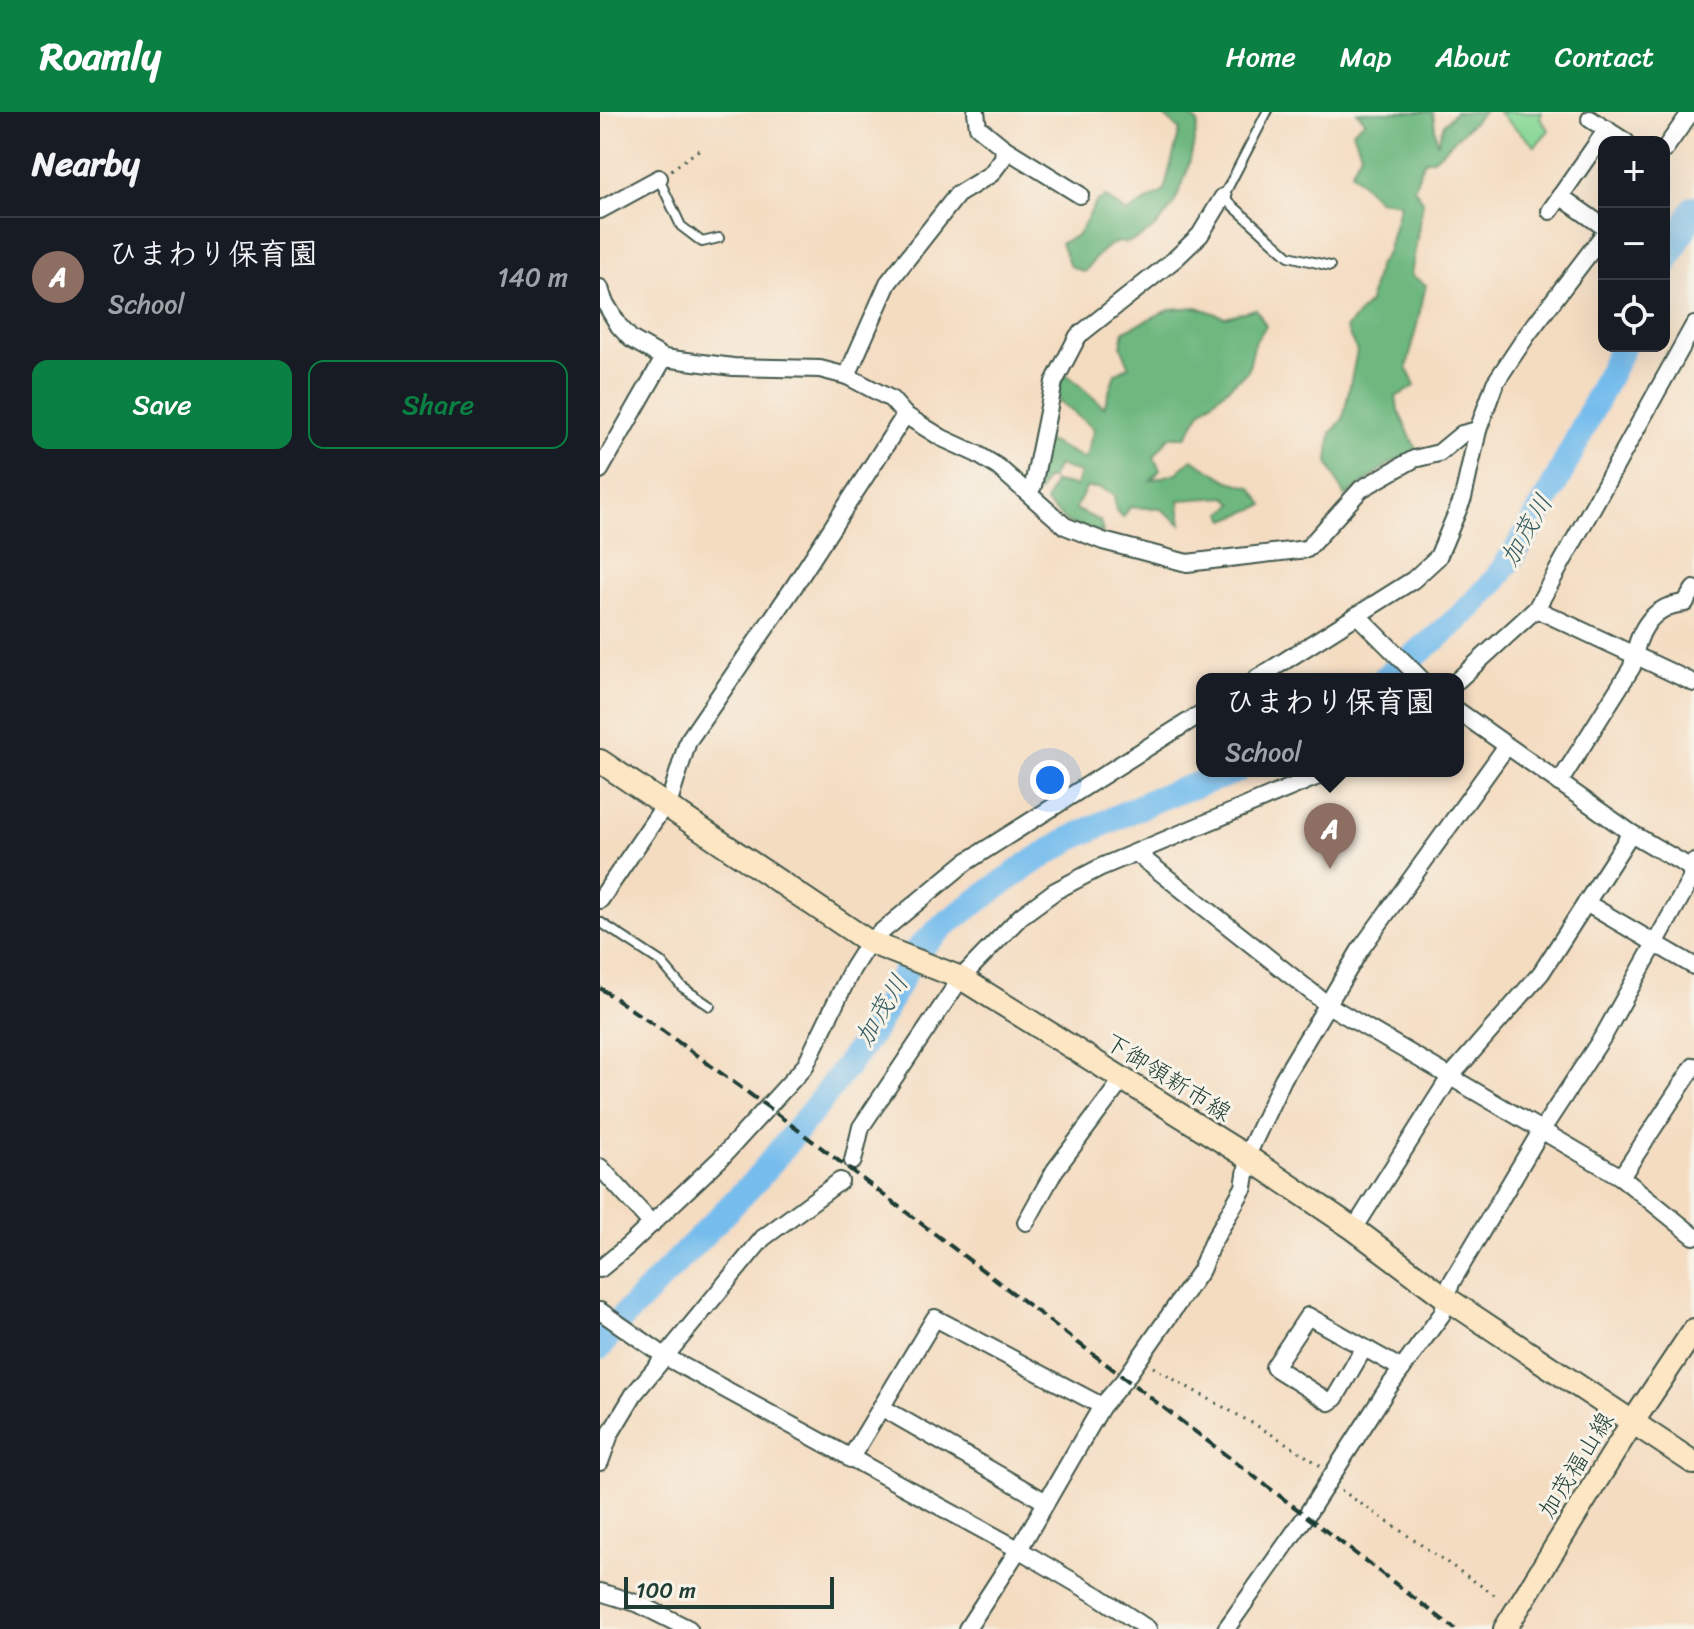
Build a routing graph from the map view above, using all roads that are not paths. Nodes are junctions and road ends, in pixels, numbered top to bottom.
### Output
1 (976, 112) edge
2 (1267, 112) edge
3 (1691, 112) edge
4 (1590, 119) dead end
5 (1607, 129) junction
6 (1617, 136) edge
7 (1670, 142) edge
8 (1004, 148) junction
9 (659, 178) joint
10 (1080, 195) dead end
11 (1560, 196) junction
12 (1223, 197) junction
13 (600, 210) edge
14 (1550, 211) dead end
15 (1598, 223) edge
16 (719, 238) dead end
17 (1598, 242) edge
18 (1330, 266) dead end
19 (600, 288) edge
20 (1694, 325) edge
21 (664, 358) junction
22 (847, 376) junction
23 (905, 415) junction
24 (1478, 430) junction
25 (600, 470) edge
26 (1028, 492) junction
27 (1691, 600) edge
28 (1536, 609) junction
29 (1357, 615) junction
30 (1633, 655) junction
31 (1265, 673) edge
32 (1415, 673) edge
33 (1464, 675) edge
34 (1694, 683) edge
35 (1464, 716) edge
36 (1196, 717) edge
37 (1506, 747) junction
38 (600, 761) edge
39 (1316, 777) edge
40 (1559, 783) junction
41 (666, 806) junction
42 (1631, 833) junction
43 (1136, 853) junction
44 (1692, 865) edge
45 (600, 900) edge
46 (1586, 903) junction
47 (600, 922) edge
48 (1653, 944) junction
49 (876, 945) junction
50 (1694, 966) edge
51 (956, 976) junction
52 (1328, 1005) junction
53 (710, 1006) dead end
54 (1694, 1066) edge
55 (1450, 1077) junction
56 (1123, 1079) junction
57 (1541, 1131) junction
58 (1249, 1158) junction
59 (853, 1161) dead end
60 (600, 1167) edge
61 (1621, 1177) junction
62 (840, 1181) dead end
63 (1026, 1222) dead end
64 (652, 1224) junction
65 (1354, 1229) junction
66 (1694, 1236) edge
67 (600, 1269) edge
68 (1446, 1298) junction
69 (605, 1314) edge
70 (1694, 1330) edge
71 (1364, 1348) junction
72 (663, 1355) junction
73 (1402, 1369) junction
74 (1102, 1406) junction
75 (881, 1407) junction
76 (1632, 1423) junction
77 (850, 1459) junction
78 (600, 1462) edge
79 (1694, 1463) edge
80 (1046, 1502) junction
81 (1018, 1549) junction
82 (600, 1592) edge
83 (667, 1624) edge
84 (689, 1629) edge
85 (967, 1629) edge
86 (1148, 1629) edge
87 (1226, 1629) edge
88 (1505, 1629) edge

1 - 8 street
2 - 12 lane
3 - 7 street
4 - 5 street
5 - 6 street
5 - 11 street
8 - 10 street
8 - 22 street
9 - 13 street
9 - 16 lane
11 - 14 street
11 - 15 street
12 - 18 lane
12 - 26 street
17 - 24 street
19 - 21 street
20 - 28 street
21 - 22 street
21 - 25 street
22 - 23 street
23 - 26 street
23 - 41 street
24 - 26 street
24 - 29 street
27 - 30 street
28 - 30 street
28 - 33 street
29 - 31 street
29 - 32 street
30 - 34 street
30 - 40 street
35 - 37 street
36 - 49 street
37 - 40 street
37 - 52 street
38 - 41 main road, 下御領新市線
39 - 43 street
40 - 42 street
41 - 45 street
41 - 49 main road, 下御領新市線
42 - 44 street
42 - 46 street
43 - 51 street
43 - 52 street
44 - 48 street
46 - 48 street
46 - 55 street
47 - 53 lane
48 - 50 street
48 - 57 street
49 - 51 main road, 下御領新市線
49 - 64 street
51 - 56 main road, 下御領新市線
51 - 59 street
52 - 55 street
52 - 58 street
54 - 61 street
55 - 57 street
55 - 65 street
56 - 58 main road, 下御領新市線
56 - 63 street
57 - 61 street
57 - 68 street
58 - 65 main road, 下御領新市線
58 - 74 street
60 - 64 street
61 - 66 street
62 - 72 street
64 - 67 street
65 - 68 main road, 下御領新市線
68 - 73 street
68 - 76 main road, 下御領新市線
69 - 72 street
70 - 76 main road, 加茂福山線
71 - 71 street
71 - 73 street
72 - 77 street
72 - 78 street
73 - 87 street
74 - 75 street
74 - 80 street
75 - 77 street
75 - 80 street
76 - 79 main road, 下御領新市線
76 - 88 main road, 加茂福山線
77 - 81 street
80 - 81 street
81 - 85 street
81 - 86 street
82 - 83 street
83 - 84 street

